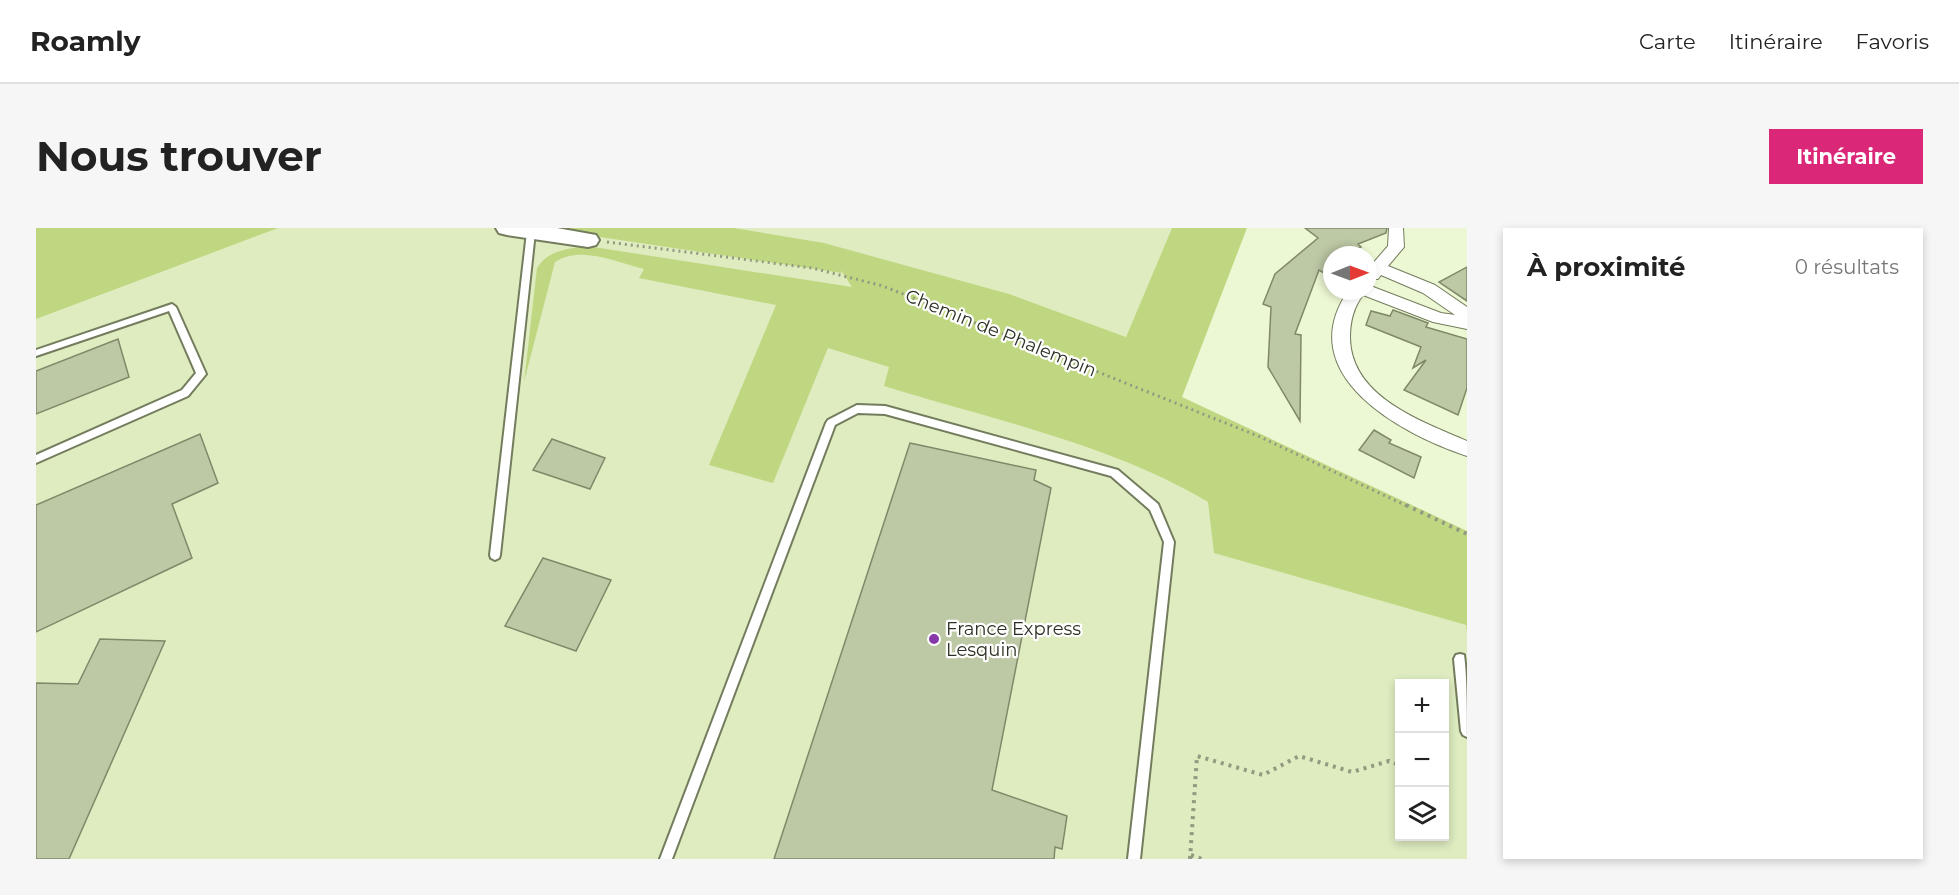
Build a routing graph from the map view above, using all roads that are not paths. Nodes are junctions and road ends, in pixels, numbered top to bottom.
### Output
1 (507, 228) edge
2 (1395, 228) edge
3 (531, 232) junction
4 (588, 240) road end
5 (1377, 270) edge
6 (1377, 275) edge
7 (1377, 294) edge
8 (1351, 300) edge
9 (1467, 315) edge
10 (1467, 323) edge
11 (36, 353) edge
12 (1467, 449) edge
13 (36, 459) edge
14 (495, 555) dead end
15 (1460, 659) dead end
16 (1467, 731) edge
17 (666, 859) edge
18 (1134, 859) edge

1 - 3 street
2 - 5 street
3 - 4 street
3 - 14 lane
6 - 9 street
7 - 10 street
8 - 12 street
11 - 13 lane
15 - 16 lane
17 - 18 lane

